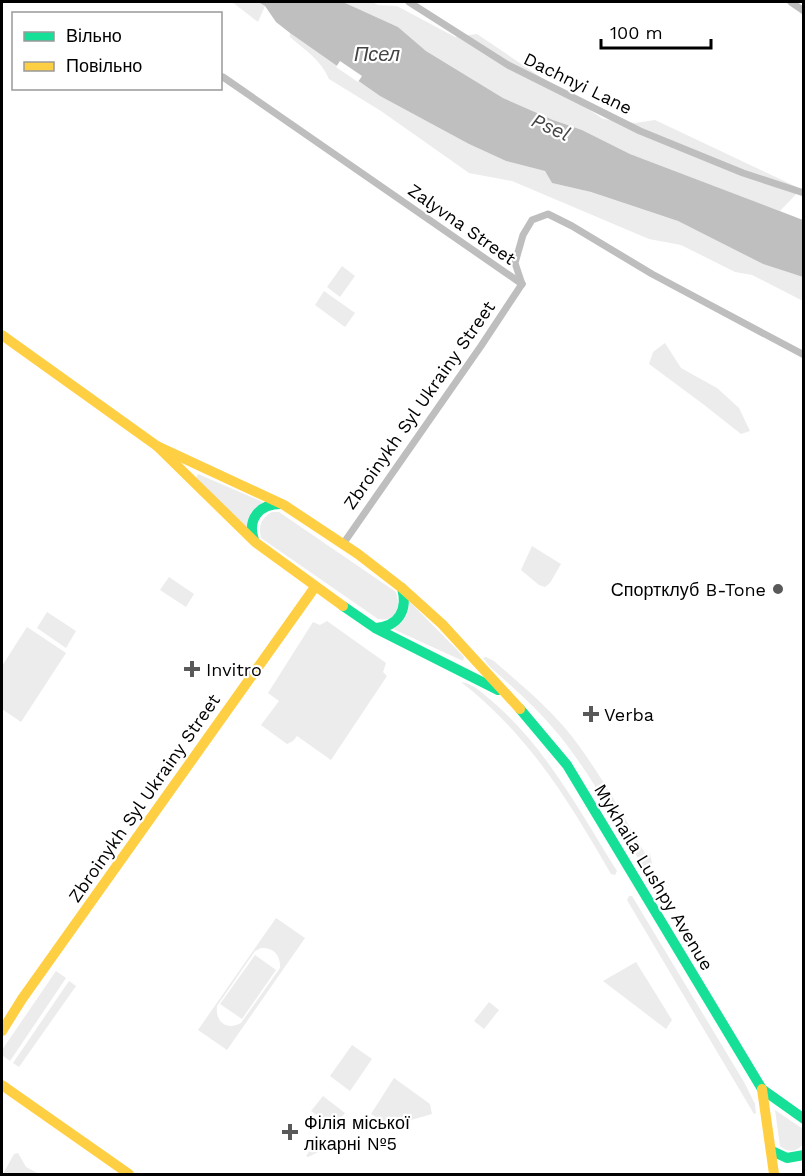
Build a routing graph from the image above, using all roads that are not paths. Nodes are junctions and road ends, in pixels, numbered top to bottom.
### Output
1 (409, 2) edge
2 (791, 2) edge
3 (804, 11) edge
4 (223, 77) dead end
5 (804, 193) edge
6 (522, 284) junction
7 (2, 335) edge
8 (804, 355) edge
9 (157, 446) junction
10 (284, 505) junction
11 (255, 542) junction
12 (343, 544) junction
13 (315, 586) junction
14 (402, 588) junction
15 (375, 628) junction
16 (504, 693) junction
17 (2, 1031) edge
18 (2, 1085) edge
19 (762, 1089) junction
20 (804, 1119) edge
21 (771, 1151) junction
22 (804, 1155) edge
23 (129, 1174) edge
24 (774, 1174) edge

1 - 5 street, Dachnyi Lane
2 - 3 street
4 - 6 street, Zalyvna Street
6 - 8 street, Zalyvna Street
6 - 12 street, Zbroinykh Syl Ukrainy Street
7 - 9 main road, Mykhaila Lushpy Avenue
9 - 10 main road, Mykhaila Lushpy Avenue
9 - 11 main road, Mykhaila Lushpy Avenue
10 - 11 main road
10 - 12 main road, Mykhaila Lushpy Avenue
11 - 13 main road, Mykhaila Lushpy Avenue
12 - 14 main road, Mykhaila Lushpy Avenue
13 - 15 main road, Mykhaila Lushpy Avenue
13 - 17 main road, Zbroinykh Syl Ukrainy Street
14 - 15 main road
14 - 16 main road, Mykhaila Lushpy Avenue
15 - 16 main road, Mykhaila Lushpy Avenue
16 - 19 main road, Mykhaila Lushpy Avenue
18 - 23 main road
19 - 20 main road, Mykhaila Lushpy Avenue
19 - 21 main road, Mykhaila Lushpy Avenue
21 - 22 main road
21 - 24 main road, Mykhaila Lushpy Avenue

